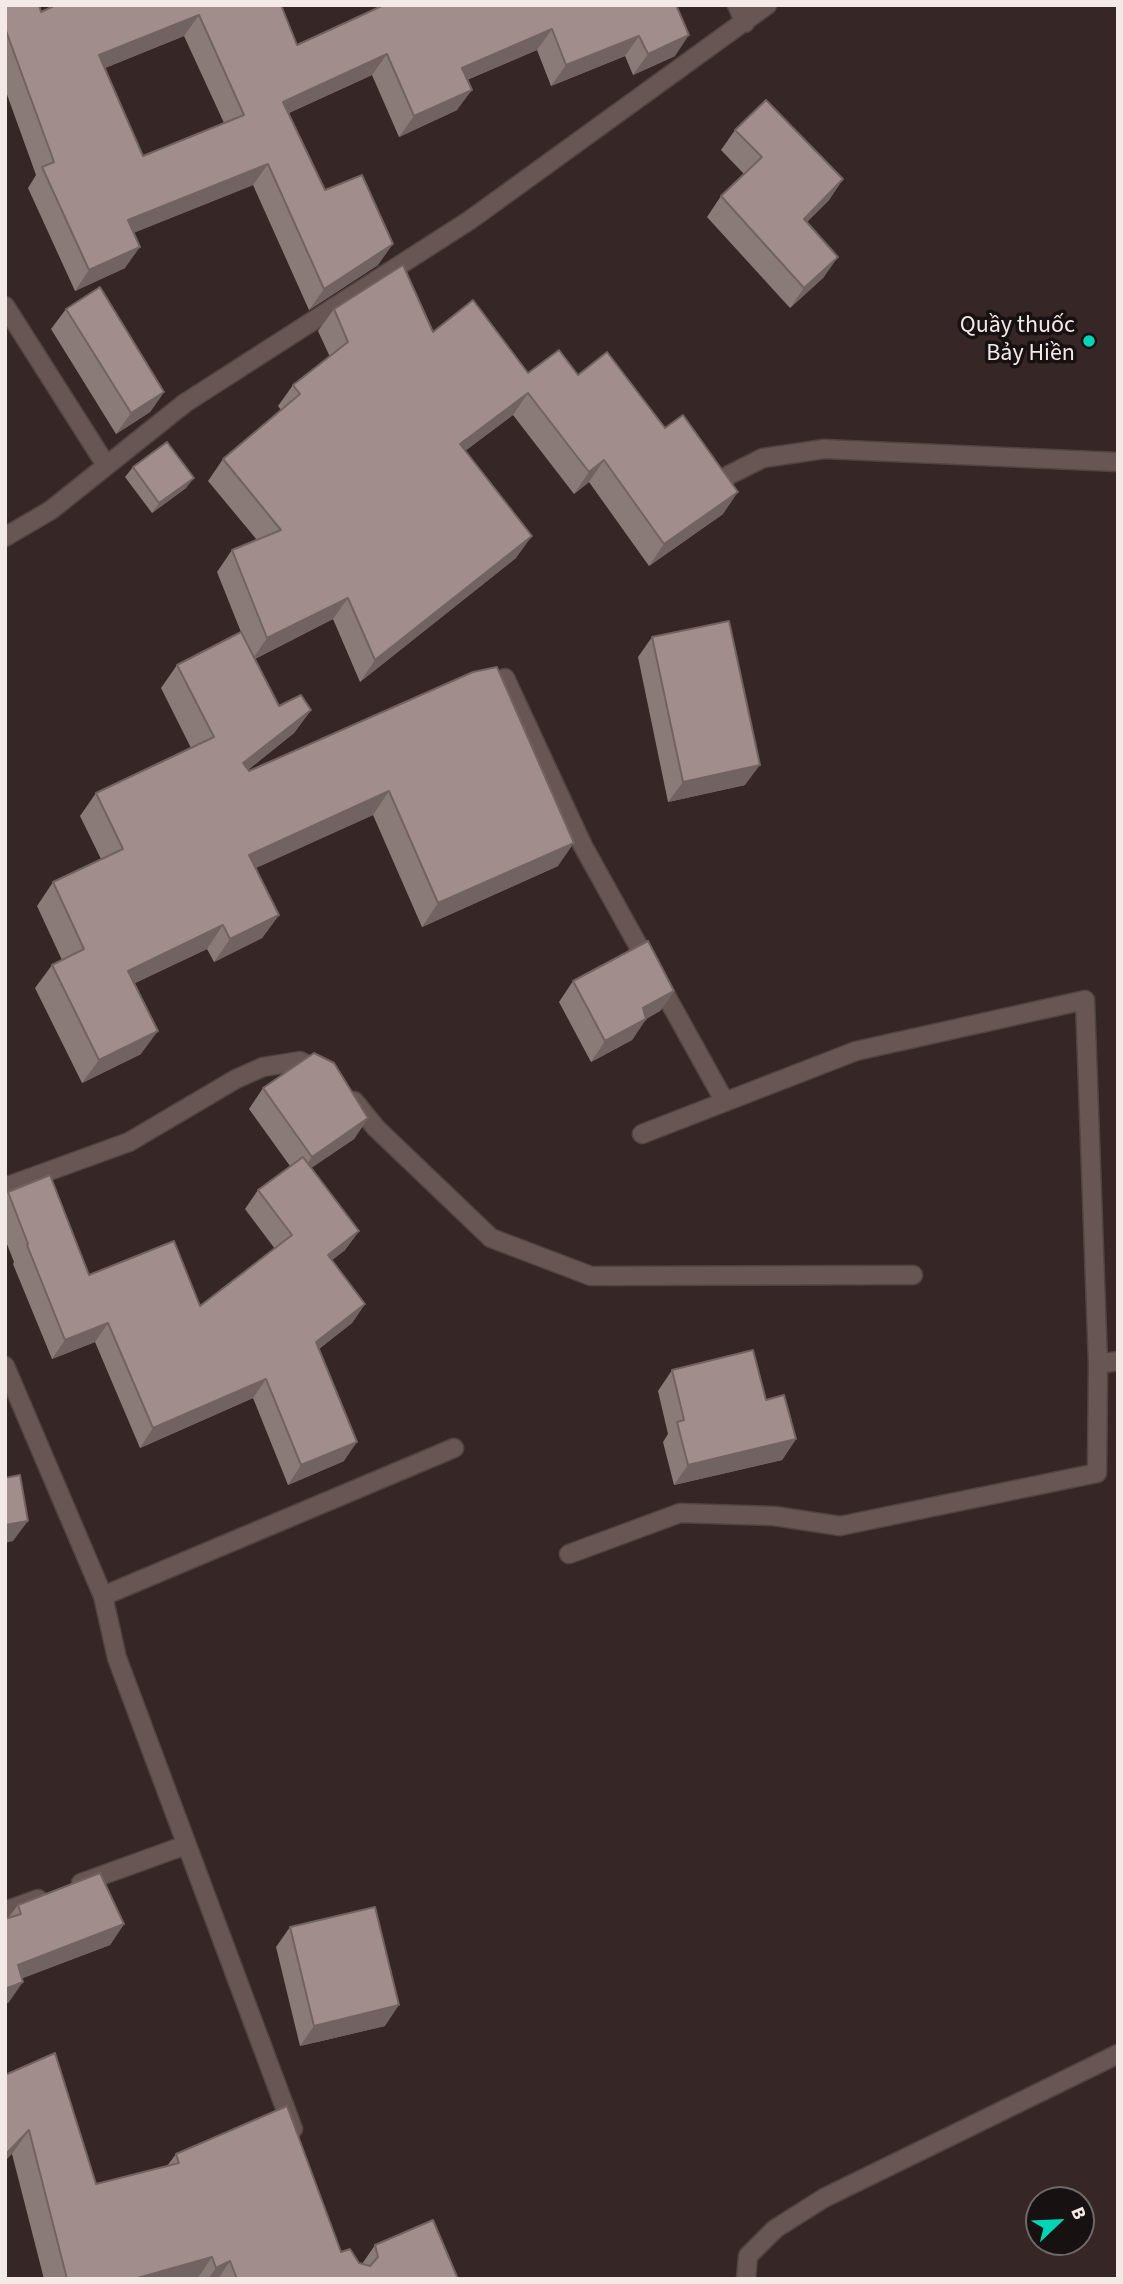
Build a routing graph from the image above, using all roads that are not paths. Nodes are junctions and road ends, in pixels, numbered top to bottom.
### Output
1 (737, 5) edge
2 (767, 5) edge
3 (745, 23) junction
4 (5, 306) edge
5 (1118, 462) edge
6 (106, 465) junction
7 (729, 475) edge
8 (5, 537) edge
9 (505, 678) edge
10 (725, 1102) junction
11 (642, 1134) dead end
12 (5, 1187) edge
13 (913, 1275) dead end
14 (1118, 1361) edge
15 (1098, 1364) junction
16 (5, 1366) edge
17 (454, 1448) dead end
18 (569, 1555) dead end
19 (103, 1596) junction
20 (186, 1845) junction
21 (5, 1911) edge
22 (1118, 2054) edge
23 (300, 2149) edge
24 (746, 2279) edge

1 - 3 street
2 - 3 street
3 - 6 street
4 - 6 street
5 - 7 street
6 - 8 street
9 - 10 street
10 - 11 street
10 - 15 street
12 - 13 street
14 - 15 street
15 - 18 street
16 - 19 street
17 - 19 street
19 - 20 street
20 - 21 street
20 - 23 street
22 - 24 street

